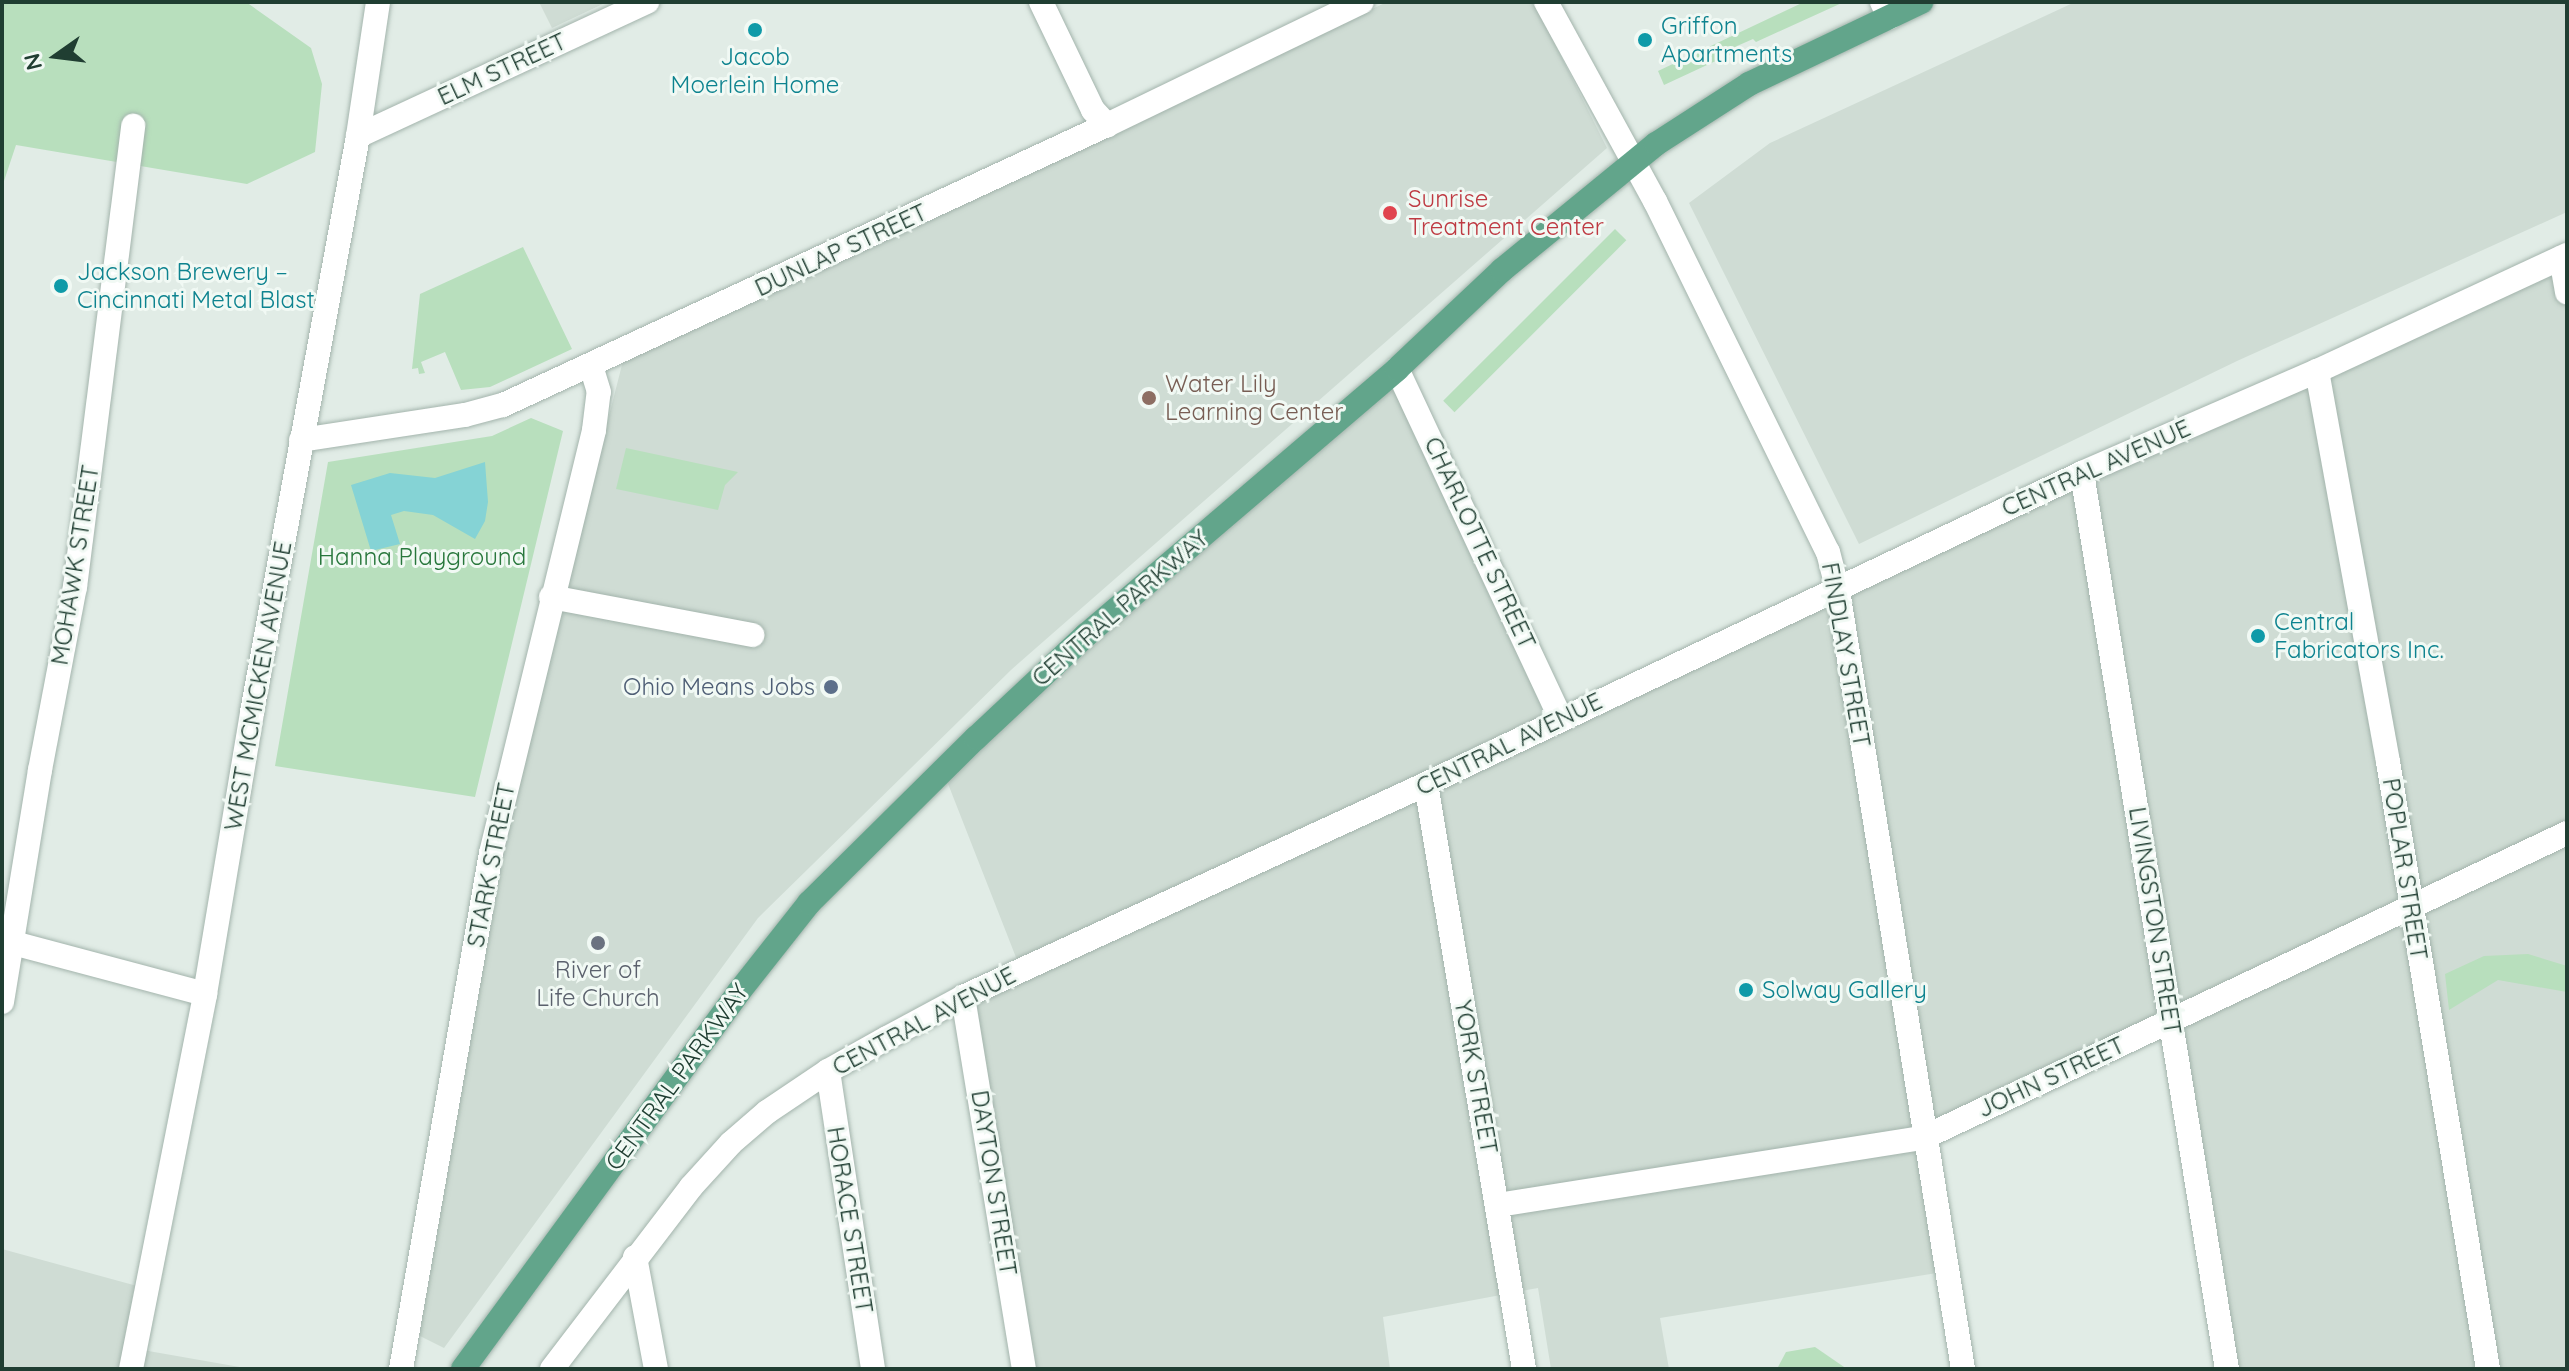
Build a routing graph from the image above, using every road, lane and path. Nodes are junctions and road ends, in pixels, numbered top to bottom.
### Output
1 (378, 2) edge
2 (647, 2) edge
3 (1041, 2) edge
4 (1362, 2) edge
5 (1546, 2) edge
6 (1921, 2) edge
7 (1885, 9) edge
8 (1107, 125) junction
9 (133, 126) dead end
10 (358, 136) junction
11 (1633, 162) junction
12 (2564, 256) edge
13 (2567, 292) edge
14 (591, 366) junction
15 (1397, 369) junction
16 (2317, 371) junction
17 (301, 440) junction
18 (2082, 473) junction
19 (1838, 591) junction
20 (551, 597) junction
21 (752, 635) dead end
22 (1561, 719) junction
23 (1426, 784) junction
24 (2567, 833) edge
25 (2410, 905) junction
26 (7, 942) edge
27 (205, 994) junction
28 (963, 997) junction
29 (2, 1002) edge
30 (2169, 1022) junction
31 (828, 1071) junction
32 (1925, 1137) junction
33 (1498, 1205) junction
34 (635, 1257) junction
35 (131, 1369) edge
36 (401, 1369) edge
37 (463, 1369) edge
38 (552, 1369) edge
39 (656, 1369) edge
40 (873, 1369) edge
41 (1024, 1369) edge
42 (1524, 1369) edge
43 (1963, 1369) edge
44 (2227, 1369) edge
45 (2488, 1369) edge

1 - 10 street, WEST MCMICKEN AVENUE
2 - 10 street, ELM STREET
3 - 8 street
4 - 8 street, DUNLAP STREET
5 - 11 street, FINDLAY STREET
6 - 7 main road, CENTRAL PARKWAY
7 - 11 main road, CENTRAL PARKWAY
8 - 14 street, DUNLAP STREET
9 - 26 street, MOHAWK STREET
10 - 17 street, WEST MCMICKEN AVENUE
11 - 15 main road, CENTRAL PARKWAY
11 - 19 street, FINDLAY STREET
12 - 13 street
12 - 16 street, CENTRAL AVENUE
14 - 17 street, DUNLAP STREET
14 - 20 street, STARK STREET
15 - 22 street, CHARLOTTE STREET
15 - 37 main road, CENTRAL PARKWAY
16 - 18 street, CENTRAL AVENUE
16 - 25 street, POPLAR STREET
17 - 27 street, WEST MCMICKEN AVENUE
18 - 19 street, CENTRAL AVENUE
18 - 30 street, LIVINGSTON STREET
19 - 22 street, CENTRAL AVENUE
19 - 32 street, FINDLAY STREET
20 - 21 street
20 - 36 street, STARK STREET
22 - 23 street, CENTRAL AVENUE
23 - 28 street, CENTRAL AVENUE
23 - 33 street, YORK STREET
24 - 25 street, JOHN STREET
25 - 30 street, JOHN STREET
25 - 45 street, POPLAR STREET
26 - 27 street
26 - 29 street, MOHAWK STREET
27 - 35 street, WEST MCMICKEN AVENUE
28 - 31 street, CENTRAL AVENUE
28 - 41 street, DAYTON STREET
30 - 32 street, JOHN STREET
30 - 44 street, LIVINGSTON STREET
31 - 34 street, CENTRAL AVENUE
31 - 40 street, HORACE STREET
32 - 33 street, JOHN STREET
32 - 43 street, FINDLAY STREET
33 - 42 street, YORK STREET
34 - 38 street, CENTRAL AVENUE
34 - 39 street

